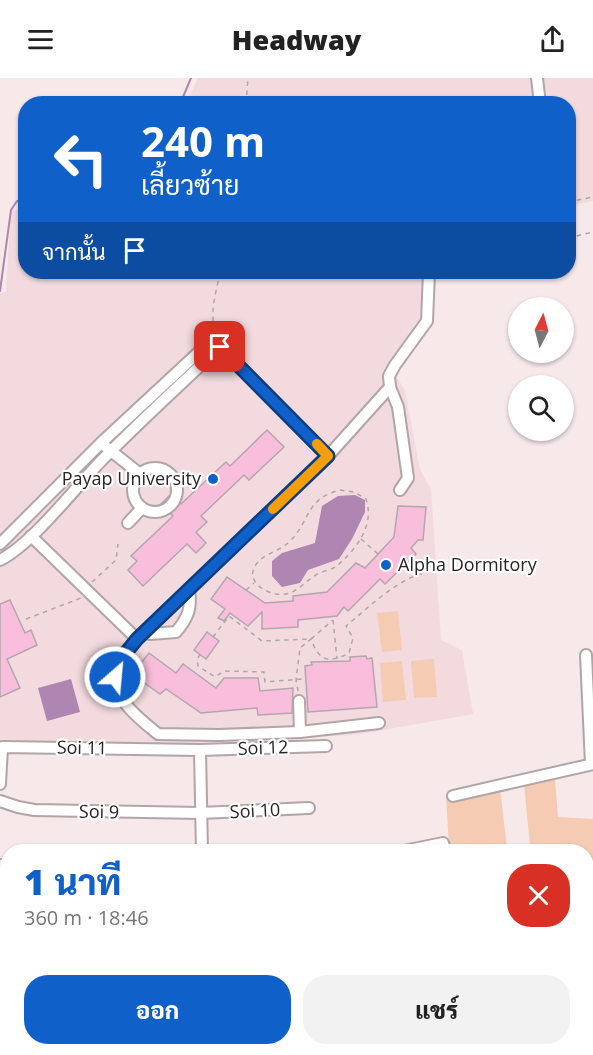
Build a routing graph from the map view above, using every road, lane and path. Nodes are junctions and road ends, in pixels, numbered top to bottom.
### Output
1 (248, 78) edge
2 (537, 78) edge
3 (247, 96) edge
4 (539, 96) edge
5 (593, 197) edge
6 (576, 200) edge
7 (593, 232) edge
8 (576, 236) edge
9 (219, 279) edge
10 (429, 279) edge
11 (216, 343) junction
12 (390, 387) junction
13 (101, 443) junction
14 (111, 452) junction
15 (328, 456) junction
16 (141, 474) junction
17 (400, 490) dead end
18 (142, 508) junction
19 (128, 522) dead end
20 (31, 536) junction
21 (361, 539) junction
22 (0, 544) edge
23 (118, 544) dead end
24 (378, 554) dead end
25 (0, 560) edge
26 (427, 573) dead end
27 (255, 582) junction
28 (189, 589) junction
29 (87, 590) junction
30 (246, 590) dead end
31 (26, 619) dead end
32 (141, 636) junction
33 (213, 637) dead end
34 (311, 639) junction
35 (200, 654) dead end
36 (586, 655) dead end
37 (337, 660) junction
38 (302, 679) dead end
39 (296, 680) junction
40 (299, 701) joint
41 (379, 723) dead end
42 (300, 732) junction
43 (326, 746) dead end
44 (200, 750) junction
45 (592, 764) edge
46 (0, 784) edge
47 (453, 796) dead end
48 (0, 801) edge
49 (309, 808) dead end
50 (200, 813) junction
51 (202, 844) edge

1 - 3 path
2 - 4 street
5 - 6 path
7 - 8 path
9 - 11 path
10 - 12 street
11 - 13 street
11 - 14 street
11 - 15 street
12 - 15 street
12 - 17 street
13 - 14 street
13 - 22 street
14 - 16 street
14 - 20 street
15 - 28 street
16 - 18 street
16 - 18 street
18 - 19 street
20 - 25 street
20 - 29 street
21 - 24 path
21 - 27 path
21 - 27 path
23 - 29 path
26 - 37 path
27 - 30 path
28 - 32 street
28 - 32 street
29 - 31 path
29 - 32 street
32 - 42 street
33 - 34 path
34 - 37 path
34 - 37 path
34 - 39 path
35 - 39 path
36 - 45 street
38 - 39 path
39 - 40 path
40 - 42 street
41 - 42 street
43 - 44 street, Soi 12
44 - 46 street, Soi 11
44 - 50 street
45 - 47 street
48 - 50 street, Soi 9
49 - 50 street, Soi 10
50 - 51 street

